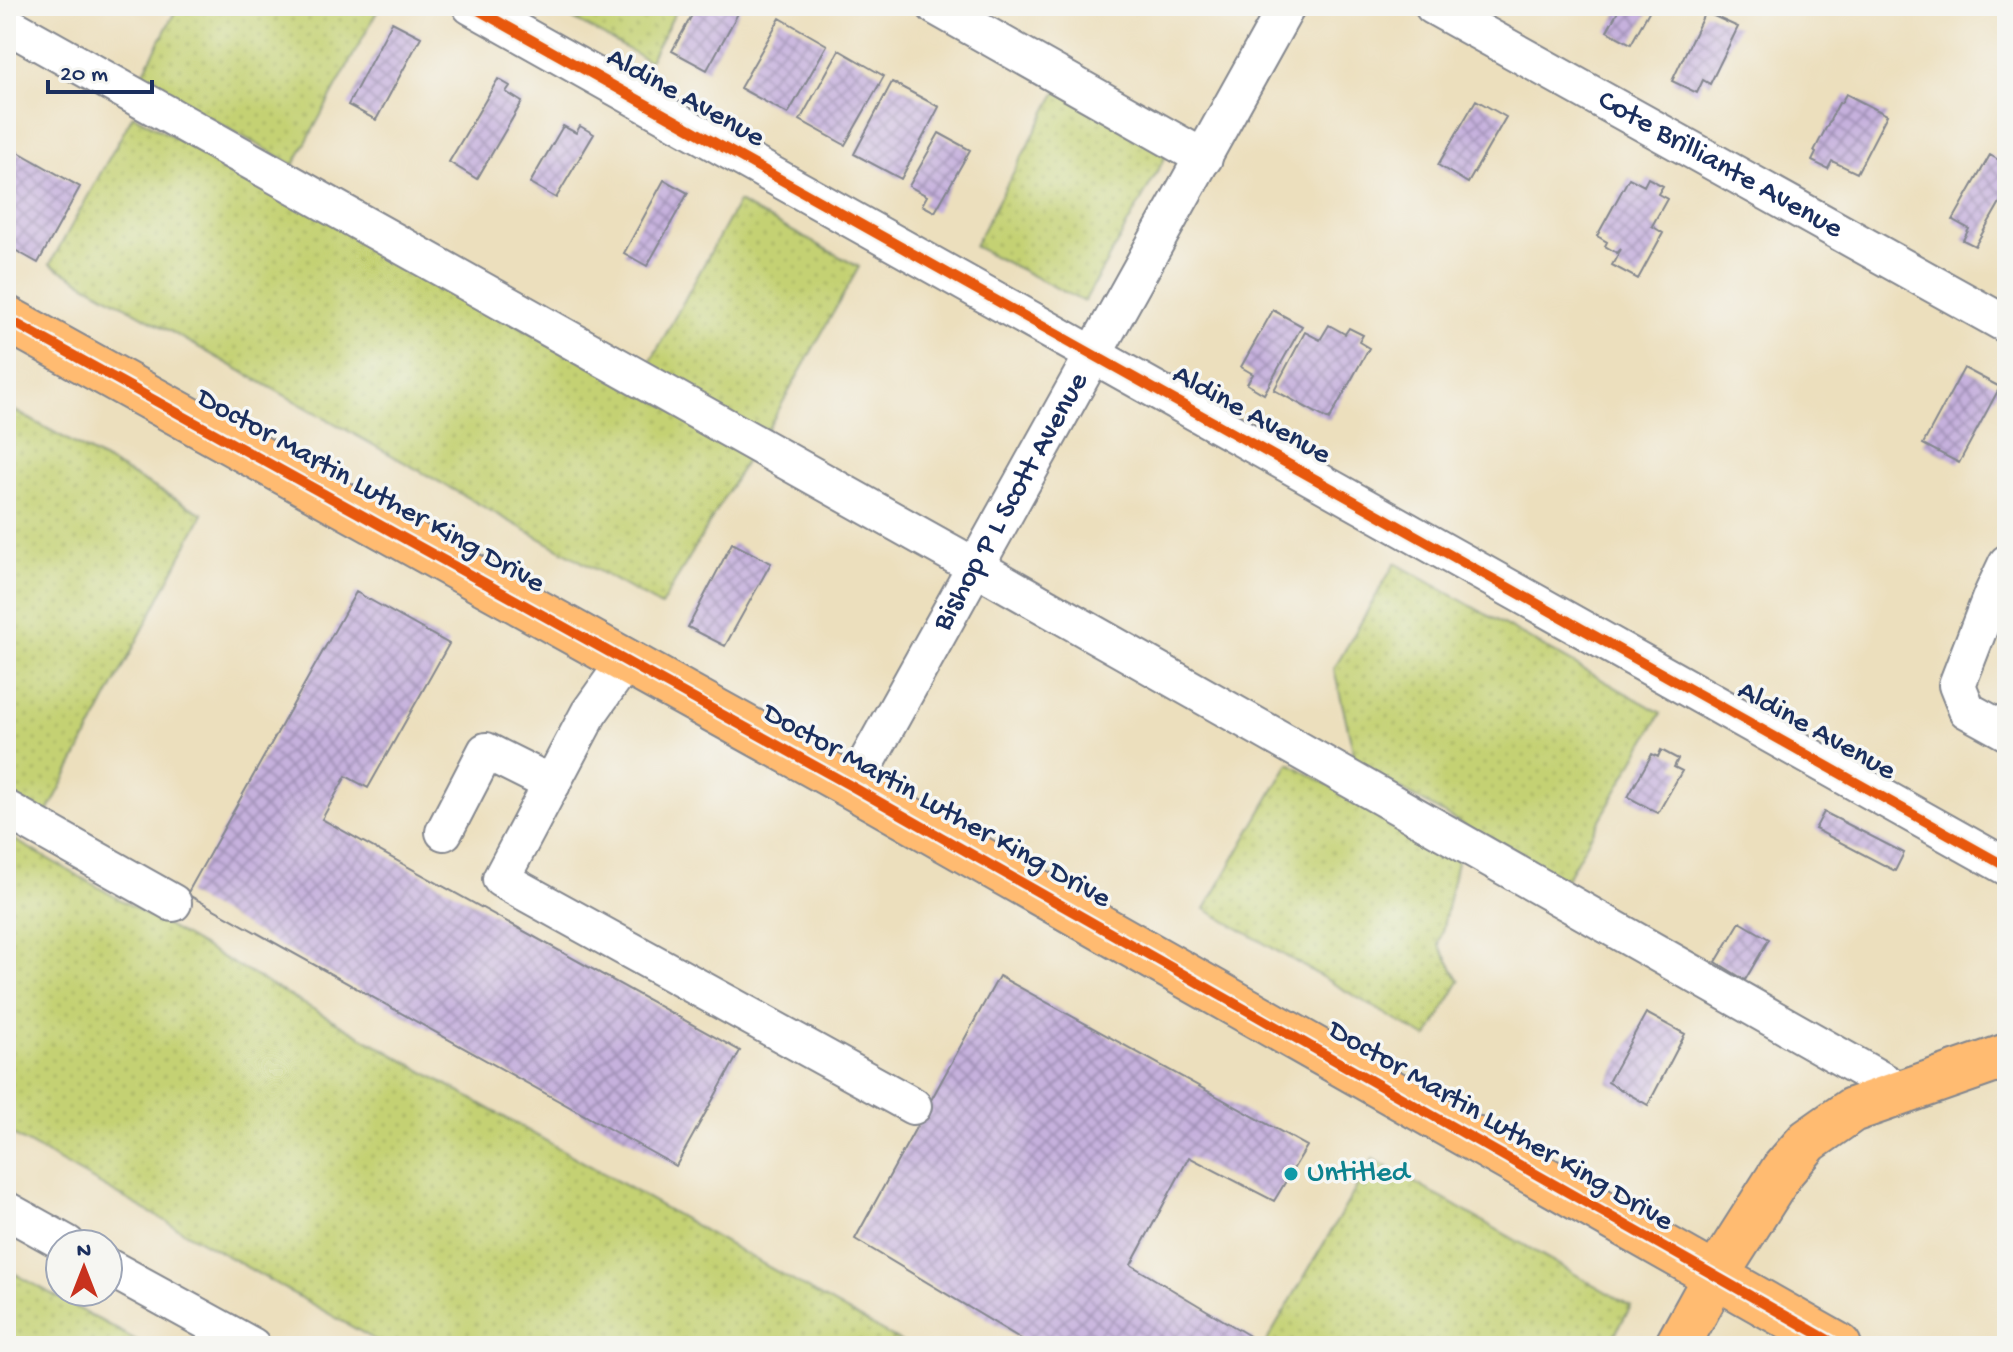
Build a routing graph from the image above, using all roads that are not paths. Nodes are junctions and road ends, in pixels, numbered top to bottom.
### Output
1 (471, 6) edge
2 (935, 6) edge
3 (1287, 6) edge
4 (1433, 6) edge
5 (6, 24) edge
6 (1204, 158) junction
7 (6, 318) edge
8 (2007, 325) edge
9 (1094, 355) junction
10 (2007, 563) edge
11 (976, 567) junction
12 (626, 661) junction
13 (2007, 732) edge
14 (552, 784) junction
15 (853, 787) junction
16 (6, 809) edge
17 (444, 832) dead end
18 (2007, 867) edge
19 (173, 903) dead end
20 (2007, 1056) edge
21 (1904, 1093) junction
22 (913, 1106) dead end
23 (6, 1210) edge
24 (44, 1231) edge
25 (124, 1276) edge
26 (1715, 1277) junction
27 (252, 1346) edge
28 (1677, 1346) edge
29 (1839, 1346) edge

1 - 9 street, Aldine Avenue
2 - 6 street
3 - 6 street, Bishop P L Scott Avenue
4 - 8 street, Cote Brilliante Avenue
5 - 11 street
6 - 9 street, Bishop P L Scott Avenue
7 - 12 main road, Doctor Martin Luther King Drive
9 - 11 street, Bishop P L Scott Avenue
9 - 18 street, Aldine Avenue
10 - 13 street
11 - 15 street, Bishop P L Scott Avenue
11 - 21 street
12 - 14 street
12 - 15 main road, Doctor Martin Luther King Drive
14 - 17 street
14 - 22 street
15 - 26 main road, Doctor Martin Luther King Drive
16 - 19 street
20 - 21 main road
21 - 26 main road
23 - 24 street
25 - 27 street
26 - 28 main road
26 - 29 main road, Doctor Martin Luther King Drive

